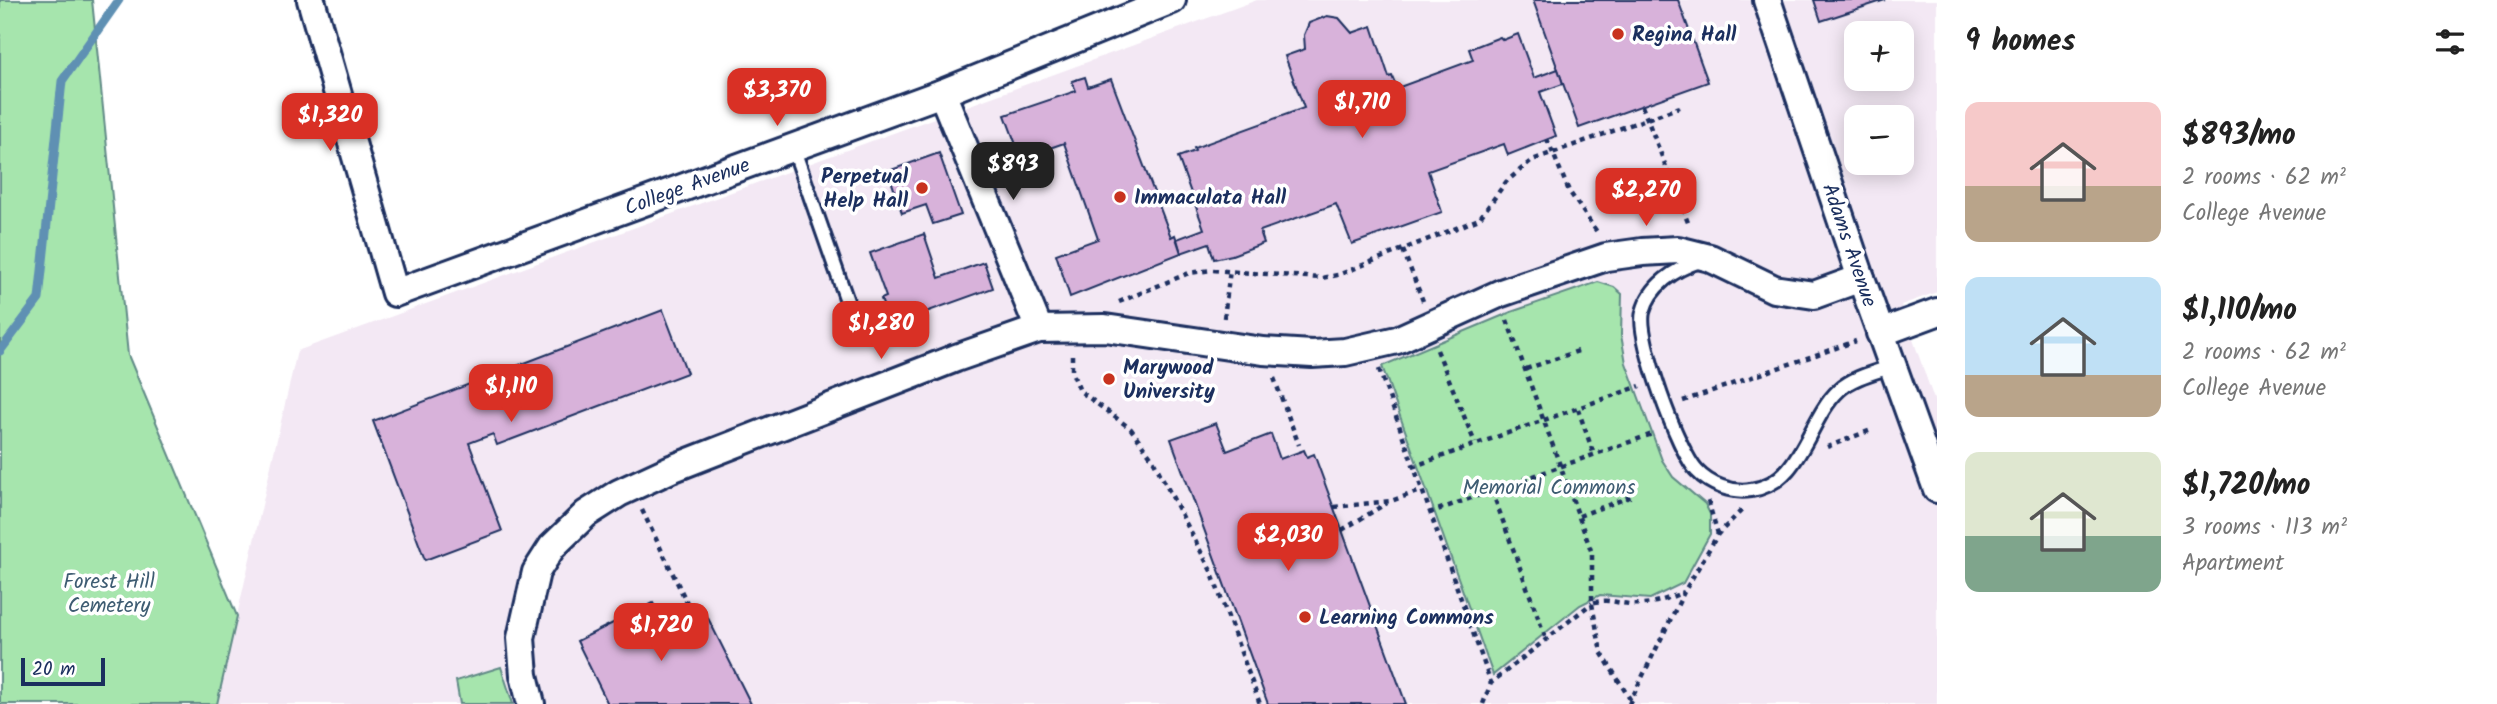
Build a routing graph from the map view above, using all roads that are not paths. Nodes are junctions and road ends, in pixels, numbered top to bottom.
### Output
1 (311, 0) edge
2 (1172, 0) edge
3 (1767, 0) edge
4 (942, 93) junction
5 (793, 147) junction
6 (1710, 258) junction
7 (1861, 278) junction
8 (1937, 312) edge
9 (853, 318) dead end
10 (1039, 329) junction
11 (1880, 333) junction
12 (1893, 366) junction
13 (1937, 489) edge
14 (531, 704) edge

1 - 5 street, College Avenue
2 - 4 street, College Avenue
3 - 7 street, Adams Avenue
4 - 5 street, College Avenue
4 - 10 street
5 - 9 lane
6 - 7 street
6 - 10 street
6 - 12 lane
7 - 11 street, Adams Avenue
8 - 11 street
10 - 14 street
11 - 12 street, Adams Avenue
12 - 13 street, Adams Avenue

